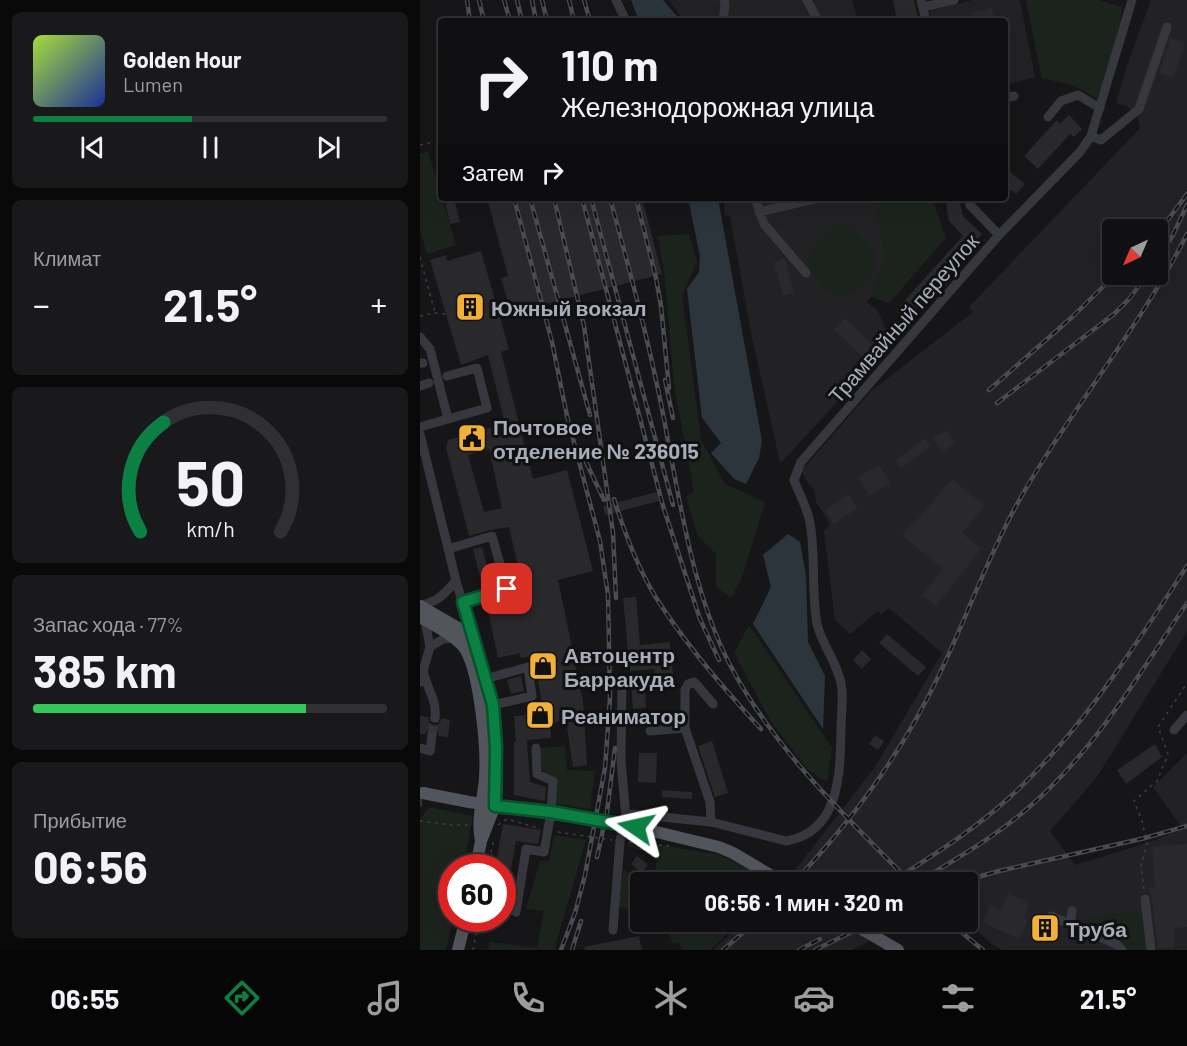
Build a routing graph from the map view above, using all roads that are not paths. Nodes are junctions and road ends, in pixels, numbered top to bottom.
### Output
1 (616, 0) edge
2 (724, 0) edge
3 (807, 0) edge
4 (954, 0) edge
5 (1132, 0) edge
6 (922, 3) edge
7 (625, 18) edge
8 (723, 18) edge
9 (816, 18) edge
10 (925, 18) edge
11 (1167, 27) dead end
12 (1100, 108) junction
13 (1047, 117) dead end
14 (1091, 136) junction
15 (756, 201) edge
16 (805, 201) edge
17 (969, 201) edge
18 (759, 212) junction
19 (999, 235) junction
20 (806, 273) dead end
21 (420, 337) edge
22 (447, 376) dead end
23 (447, 419) junction
24 (420, 427) edge
25 (420, 434) edge
26 (448, 549) junction
27 (456, 581) junction
28 (463, 602) junction
29 (420, 605) edge
30 (422, 618) edge
31 (454, 638) junction
32 (430, 647) junction
33 (471, 648) junction
34 (423, 671) junction
35 (485, 679) junction
36 (622, 681) dead end
37 (420, 682) edge
38 (713, 704) dead end
39 (493, 705) junction
40 (1187, 715) edge
41 (435, 718) tunnel mouth
42 (685, 728) junction
43 (1174, 730) dead end
44 (650, 731) dead end
45 (432, 735) tunnel mouth
46 (420, 748) edge
47 (536, 748) dead end
48 (422, 796) dead end
49 (482, 804) junction
50 (495, 806) junction
51 (551, 812) junction
52 (625, 821) junction
53 (711, 822) junction
54 (481, 841) junction
55 (479, 854) edge
56 (765, 872) edge
57 (1145, 899) road end
58 (1072, 911) dead end
59 (516, 912) dead end
60 (1051, 916) dead end
61 (1070, 924) junction
62 (613, 930) dead end
63 (462, 932) edge
64 (867, 932) edge
65 (458, 950) edge
66 (898, 950) edge
67 (1122, 950) edge
68 (1151, 950) edge

1 - 7 street
2 - 8 street
3 - 9 street
4 - 6 street
5 - 12 street
6 - 10 street
11 - 14 street
12 - 13 street
12 - 14 street
14 - 19 street
15 - 18 street
16 - 18 street
17 - 19 street, Трамвайный переулок
18 - 20 street
19 - 53 street, Трамвайный переулок
21 - 23 street
22 - 23 street
23 - 24 street
25 - 26 street
26 - 27 street
26 - 28 street
27 - 28 street
27 - 29 street
28 - 33 street
29 - 33 main road
30 - 31 main road
30 - 32 street
31 - 32 street
31 - 33 main road
32 - 34 street
33 - 35 main road
33 - 49 main road
34 - 37 street
34 - 41 street
35 - 39 main road
35 - 39 street
36 - 52 street
38 - 42 street
39 - 50 main road
40 - 43 street
42 - 44 street
42 - 53 street
45 - 46 street
47 - 51 street
48 - 49 main road
49 - 50 main road
49 - 54 main road
50 - 51 main road
50 - 54 main road
51 - 52 main road
51 - 59 street
52 - 53 street
52 - 56 main road
52 - 62 street
54 - 55 main road
57 - 68 street
58 - 61 street
60 - 61 street
61 - 67 street
63 - 65 main road
64 - 66 main road, bridge

